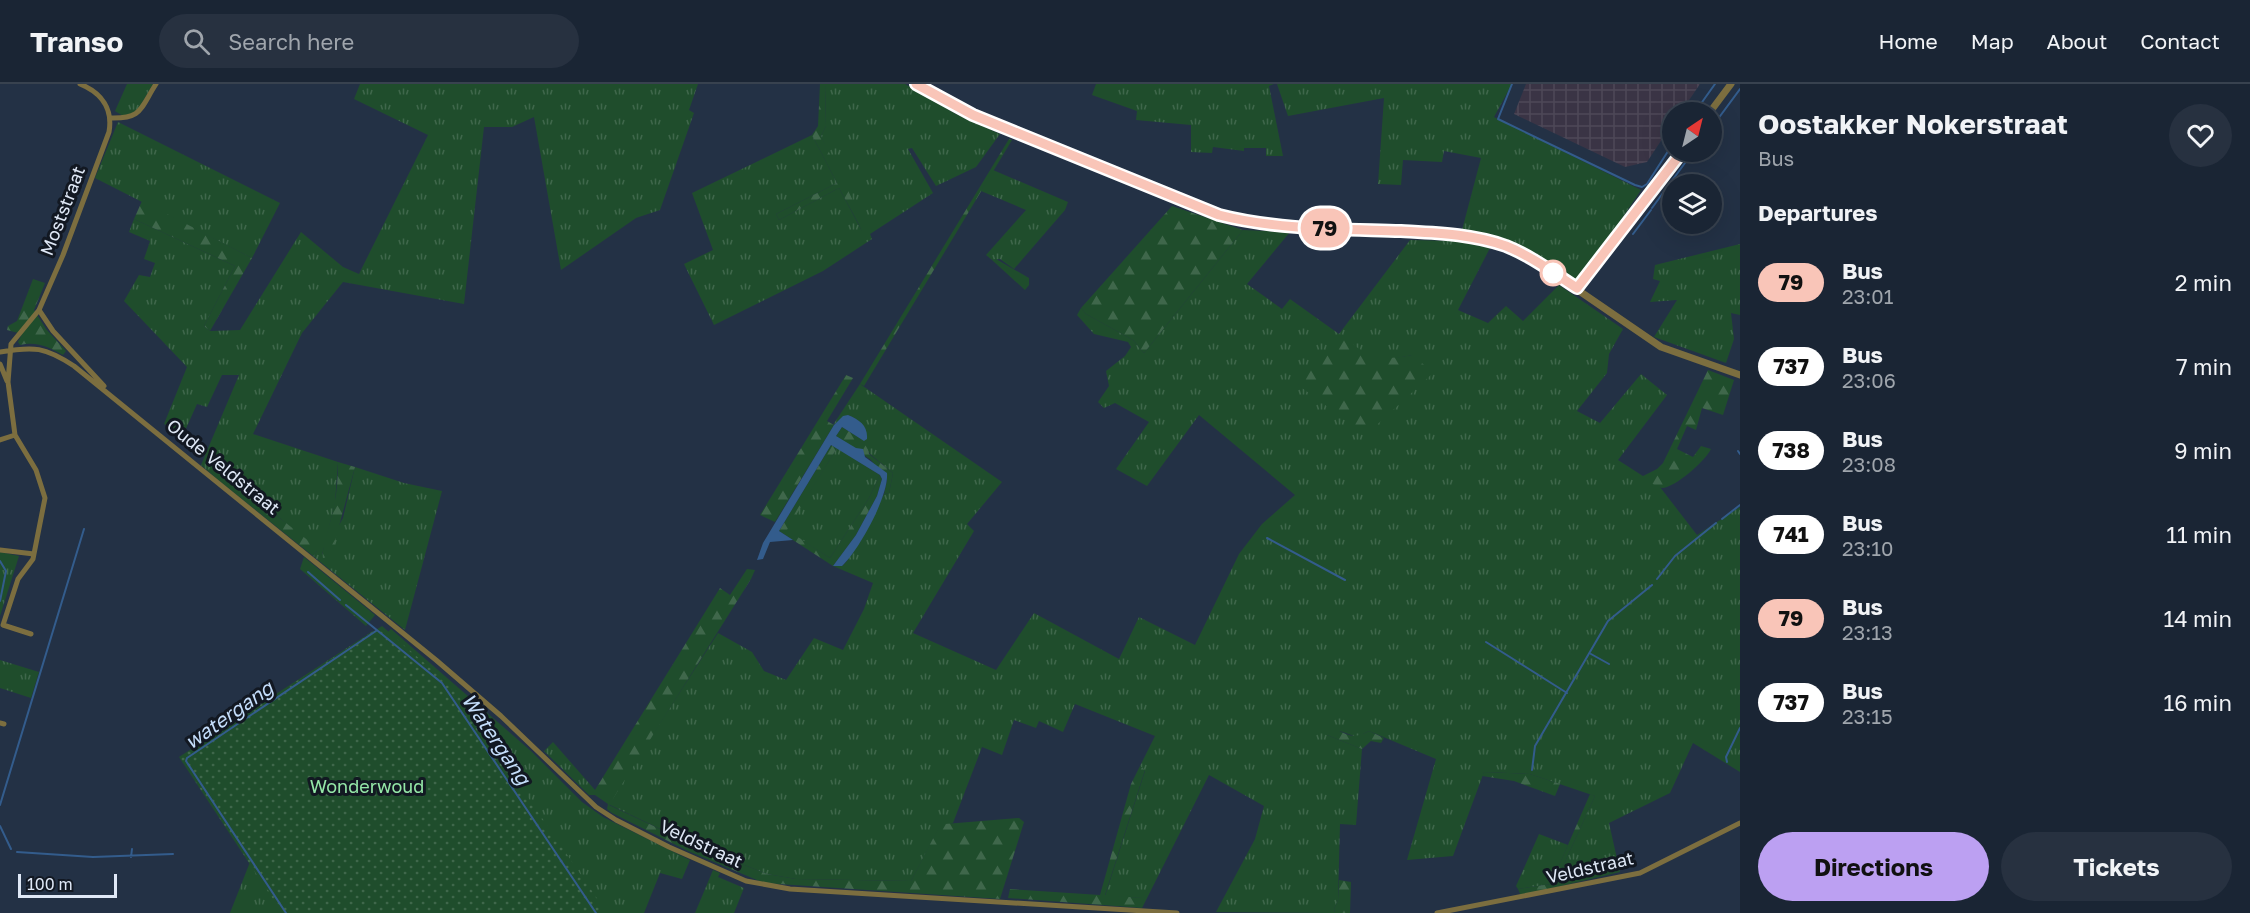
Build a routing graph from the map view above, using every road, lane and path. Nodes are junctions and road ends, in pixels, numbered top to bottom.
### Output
1 (80, 84) edge
2 (156, 84) edge
3 (916, 84) edge
4 (1731, 84) edge
5 (1718, 102) edge
6 (110, 118) junction
7 (1674, 162) edge
8 (1577, 288) junction
9 (39, 310) junction
10 (10, 350) junction
11 (0, 352) edge
12 (0, 364) edge
13 (1740, 375) edge
14 (8, 382) junction
15 (116, 399) junction
16 (15, 435) junction
17 (0, 440) edge
18 (0, 550) edge
19 (34, 554) junction
20 (311, 558) joint
21 (31, 634) dead end
22 (1740, 824) edge
23 (1177, 913) edge
24 (1437, 913) edge

1 - 6 street
2 - 6 street
3 - 8 street
4 - 5 street
6 - 9 street, Moststraat
7 - 8 street
8 - 13 street
9 - 10 street, Moststraat
9 - 15 street, Oude Veldstraat
10 - 11 street, Oude Veldstraat
10 - 14 street
10 - 15 street, Oude Veldstraat
12 - 14 street
14 - 16 street
15 - 20 street, Oude Veldstraat
16 - 17 street
16 - 19 street
18 - 19 street
19 - 21 street
20 - 23 street, Veldstraat
22 - 24 street, Veldstraat

